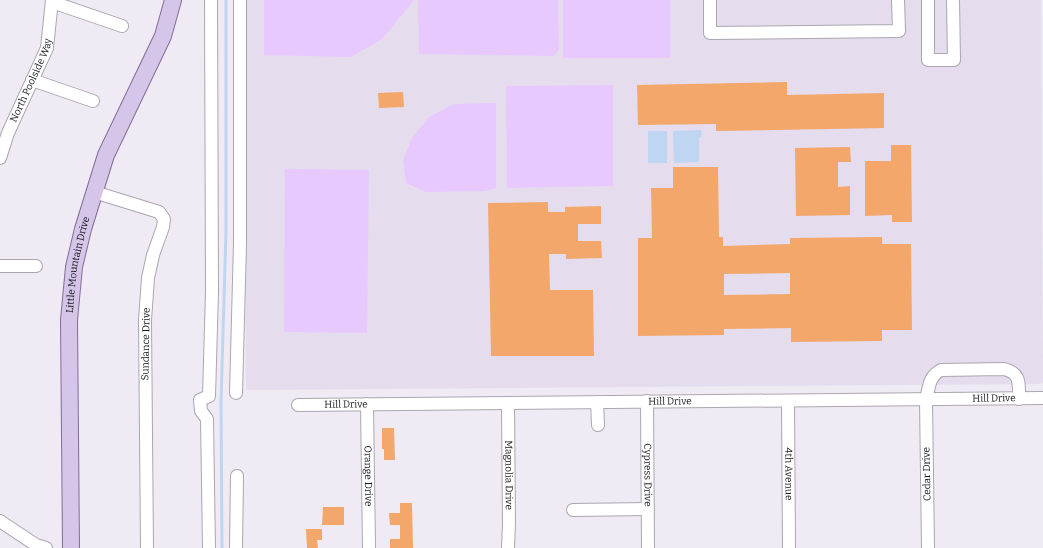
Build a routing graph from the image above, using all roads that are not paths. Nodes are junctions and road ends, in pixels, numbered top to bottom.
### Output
1 (173, 0) edge
2 (211, 0) edge
3 (240, 0) edge
4 (710, 0) edge
5 (898, 0) edge
6 (928, 0) edge
7 (953, 0) edge
8 (52, 1) edge
9 (122, 26) dead end
10 (32, 80) junction
11 (93, 101) dead end
12 (0, 158) edge
13 (94, 192) junction
14 (0, 266) edge
15 (36, 266) dead end
16 (236, 393) dead end
17 (1043, 398) edge
18 (1019, 399) junction
19 (926, 400) junction
20 (788, 401) junction
21 (597, 402) junction
22 (647, 402) junction
23 (508, 403) junction
24 (367, 404) junction
25 (298, 405) dead end
26 (598, 425) dead end
27 (237, 476) dead end
28 (648, 509) junction
29 (573, 510) dead end
30 (0, 520) edge
31 (46, 548) edge
32 (71, 548) edge
33 (147, 548) edge
34 (209, 548) edge
35 (236, 548) edge
36 (369, 548) edge
37 (508, 548) edge
38 (648, 548) edge
39 (789, 548) edge
40 (928, 548) edge

1 - 13 main road, Little Mountain Drive
2 - 34 street
3 - 16 street
4 - 5 street
6 - 7 street
8 - 9 street
8 - 10 street, North Poolside Way
10 - 11 street
10 - 12 street, North Poolside Way
13 - 32 main road, Little Mountain Drive
13 - 33 street, Sundance Drive
14 - 15 street
17 - 18 street, Hill Drive
18 - 19 street, Hill Drive
18 - 19 street, Cedar Drive
19 - 20 street, Hill Drive
19 - 40 street, Cedar Drive
20 - 22 street, Hill Drive
20 - 39 street, 4th Avenue
21 - 22 street, Hill Drive
21 - 23 street, Hill Drive
21 - 26 street
22 - 28 street, Cypress Drive
23 - 24 street, Hill Drive
23 - 37 street, Magnolia Drive
24 - 25 street, Hill Drive
24 - 36 street, Orange Drive
27 - 35 street
28 - 29 street
28 - 38 street, Cypress Drive
30 - 31 street

